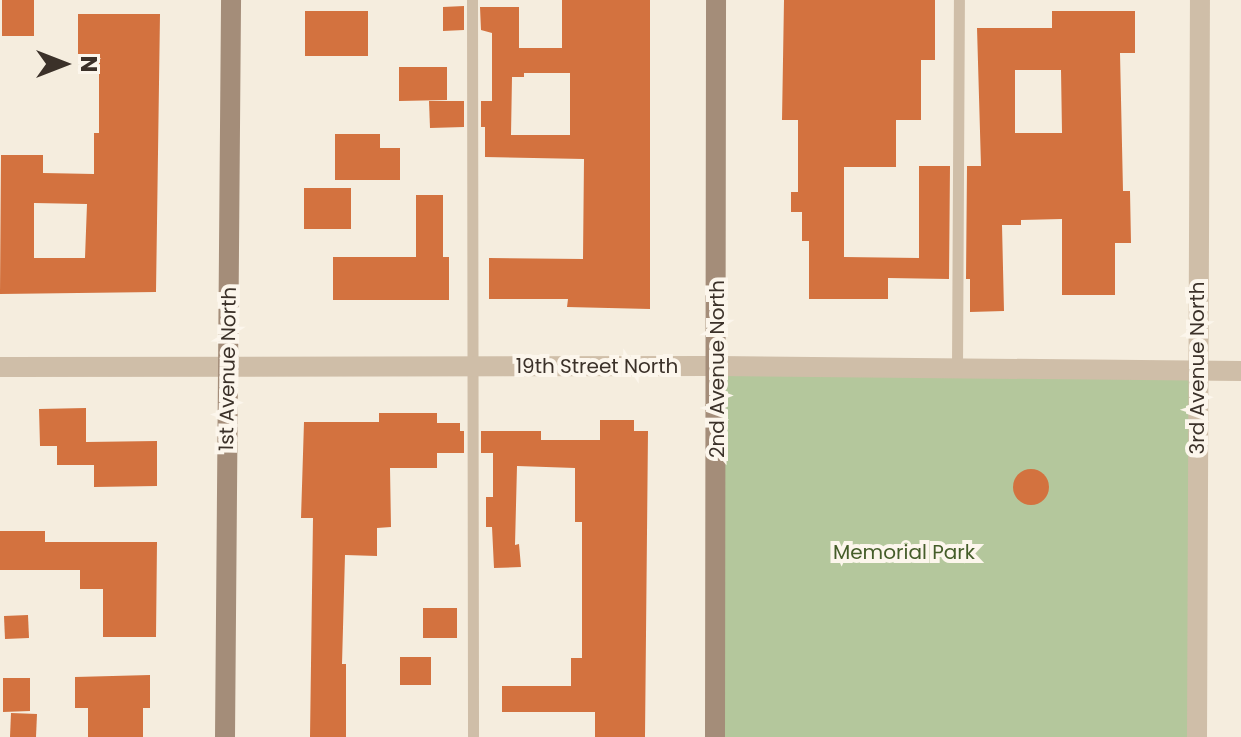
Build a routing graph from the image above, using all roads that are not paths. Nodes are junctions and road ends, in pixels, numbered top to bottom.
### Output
1 (231, 0) edge
2 (472, 0) edge
3 (716, 0) edge
4 (959, 0) edge
5 (1200, 0) edge
6 (717, 366) junction
7 (0, 367) edge
8 (472, 367) junction
9 (229, 368) junction
10 (957, 368) junction
11 (1197, 371) junction
12 (1241, 371) edge
13 (225, 737) edge
14 (473, 737) edge
15 (715, 737) edge
16 (1197, 737) edge

1 - 9 main road, 1st Avenue North
2 - 8 lane
3 - 6 main road, 2nd Avenue North
4 - 10 lane
5 - 11 street, 3rd Avenue North
6 - 8 street, 19th Street North
6 - 10 street, 19th Street North
6 - 15 main road, 2nd Avenue North
7 - 9 street, 19th Street North
8 - 9 street, 19th Street North
8 - 14 lane
9 - 13 main road, 1st Avenue North
10 - 11 street, 19th Street North
11 - 12 street, 19th Street North
11 - 16 street, 3rd Avenue North

